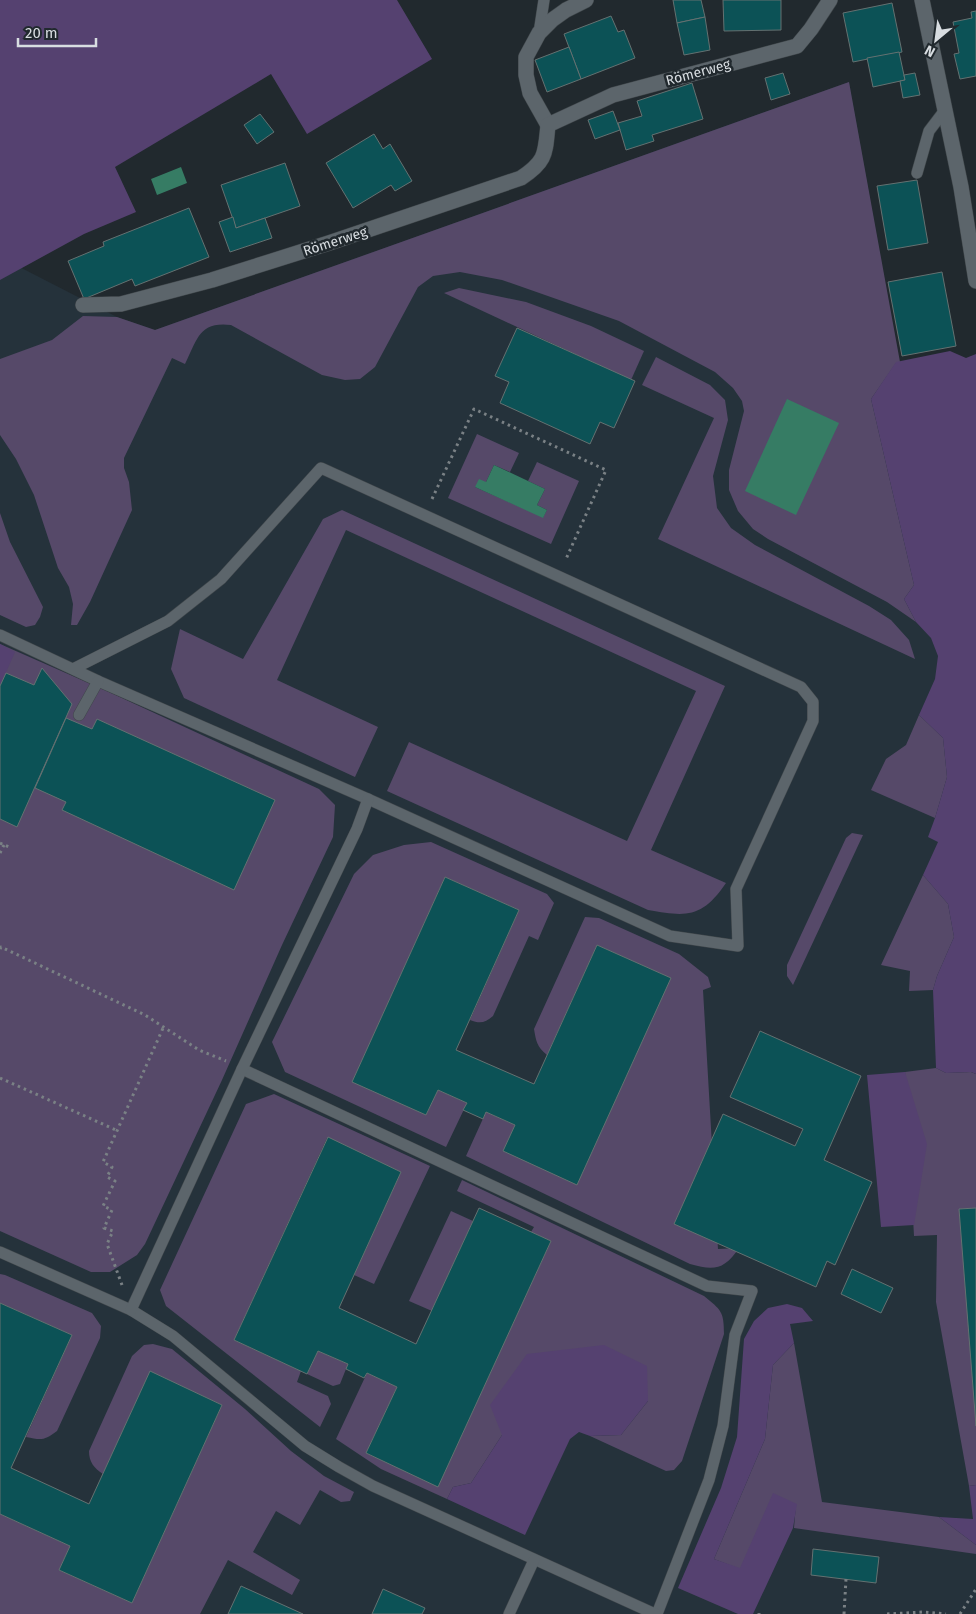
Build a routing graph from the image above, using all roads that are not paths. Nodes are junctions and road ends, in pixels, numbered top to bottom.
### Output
1 (544, 0) edge
2 (586, 0) edge
3 (830, 0) edge
4 (922, 0) edge
5 (540, 32) junction
6 (944, 110) junction
7 (548, 125) junction
8 (917, 173) dead end
9 (976, 280) edge
10 (83, 305) dead end
11 (0, 635) edge
12 (73, 670) junction
13 (98, 680) junction
14 (79, 715) dead end
15 (368, 799) junction
16 (242, 1069) junction
17 (0, 1252) edge
18 (131, 1310) junction
19 (534, 1560) junction
20 (509, 1614) edge
21 (656, 1614) edge

1 - 5 lane
2 - 5 street
3 - 7 street, Römerweg
4 - 6 street
5 - 7 street
6 - 8 lane
6 - 9 street
7 - 10 street, Römerweg
11 - 12 lane
12 - 13 lane
12 - 15 lane
13 - 14 lane
13 - 15 lane
15 - 16 lane
16 - 18 lane
16 - 21 lane
17 - 18 lane
18 - 19 lane
19 - 20 lane
19 - 21 lane

